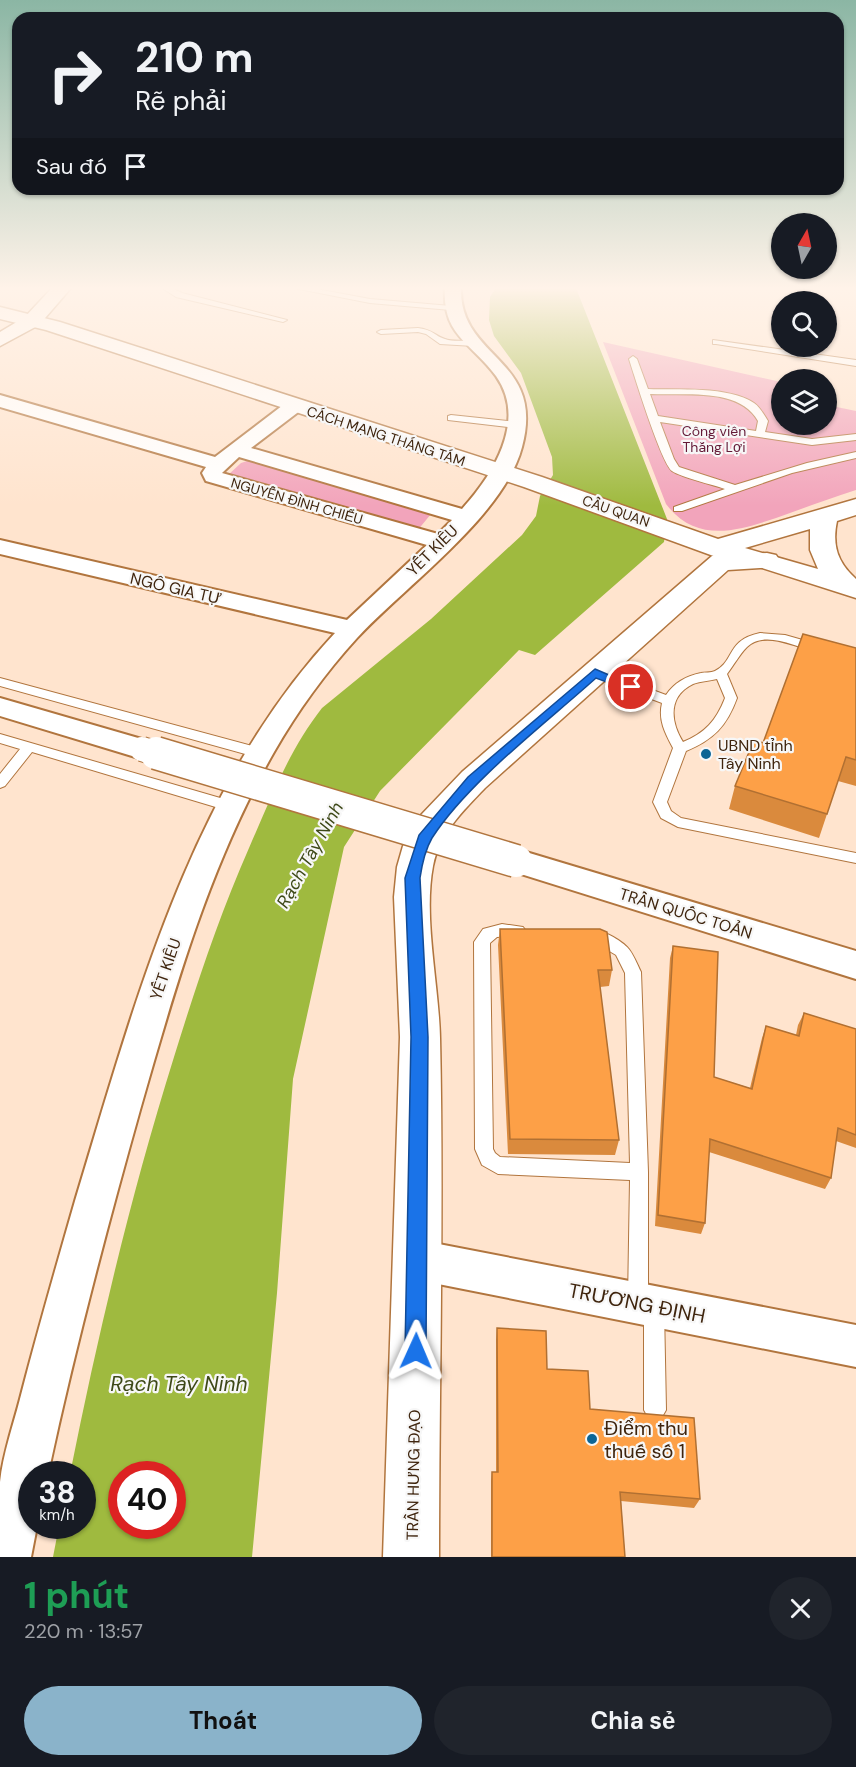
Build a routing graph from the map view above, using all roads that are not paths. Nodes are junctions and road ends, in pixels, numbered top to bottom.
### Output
1 (154, 361) edge
2 (491, 361) edge
3 (634, 361) edge
4 (840, 361) edge
5 (856, 363) edge
6 (737, 386) dead end
7 (644, 391) junction
8 (731, 398) junction
9 (0, 401) edge
10 (294, 406) junction
11 (451, 418) dead end
12 (654, 418) junction
13 (517, 425) junction
14 (759, 435) junction
15 (856, 438) edge
16 (812, 442) junction
17 (236, 450) junction
18 (856, 455) edge
19 (827, 460) junction
20 (218, 464) junction
21 (504, 473) junction
22 (532, 482) joint
23 (736, 489) junction
24 (856, 507) edge
25 (678, 509) dead end
26 (465, 517) junction
27 (825, 518) junction
28 (441, 542) junction
29 (0, 547) edge
30 (714, 549) junction
31 (854, 590) edge
32 (352, 629) junction
33 (824, 650) edge
34 (595, 673) junction
35 (721, 674) junction
36 (0, 682) edge
37 (667, 700) junction
38 (0, 707) edge
39 (0, 738) edge
40 (29, 747) junction
41 (680, 748) junction
42 (260, 753) junction
43 (0, 783) edge
44 (229, 806) junction
45 (856, 858) edge
46 (540, 931) edge
47 (575, 932) edge
48 (856, 965) edge
49 (639, 1172) junction
50 (418, 1260) junction
51 (646, 1306) junction
52 (856, 1346) edge
53 (656, 1410) dead end
54 (8, 1557) edge
55 (411, 1557) edge

1 - 10 main road, CÁCH MẠNG THÁNG TÁM
2 - 13 street
3 - 7 lane
4 - 5 lane
6 - 8 lane
7 - 8 lane
7 - 12 lane
8 - 14 lane
9 - 20 street, NGUYỄN ĐÌNH CHIỂU
10 - 17 street
10 - 21 main road, CÁCH MẠNG THÁNG TÁM
11 - 13 lane
12 - 14 lane
12 - 23 lane
13 - 21 street
14 - 16 lane
15 - 16 lane
16 - 19 lane
17 - 20 street
17 - 26 street, NGUYỄN ĐÌNH CHIỂU
18 - 19 lane
19 - 23 lane
20 - 28 street, NGUYỄN ĐÌNH CHIỂU
21 - 22 main road, CÁCH MẠNG THÁNG TÁM
21 - 26 street, YẾT KIÊU
22 - 30 main road, CẦU QUAN
23 - 25 lane
24 - 27 main road, TRẦN HƯNG ĐẠO
26 - 28 street, YẾT KIÊU
27 - 30 main road, TRẦN HƯNG ĐẠO
27 - 31 main road
28 - 32 street, YẾT KIÊU
29 - 32 street, NGÔ GIA TỰ
30 - 31 main road
30 - 34 main road, TRẦN HƯNG ĐẠO
32 - 42 street, YẾT KIÊU
33 - 35 lane
34 - 37 lane
34 - 50 main road, TRẦN HƯNG ĐẠO
35 - 37 lane
35 - 41 lane
36 - 42 lane
37 - 41 lane
38 - 48 street, TRẦN QUỐC TOẢN, bridge
39 - 40 lane
40 - 43 lane
40 - 44 lane
41 - 45 lane
42 - 44 street, YẾT KIÊU
44 - 54 street, YẾT KIÊU
46 - 49 lane
47 - 49 lane
49 - 51 lane
50 - 51 street, TRƯƠNG ĐỊNH
50 - 55 main road, TRẦN HƯNG ĐẠO
51 - 52 street, TRƯƠNG ĐỊNH
51 - 53 lane

